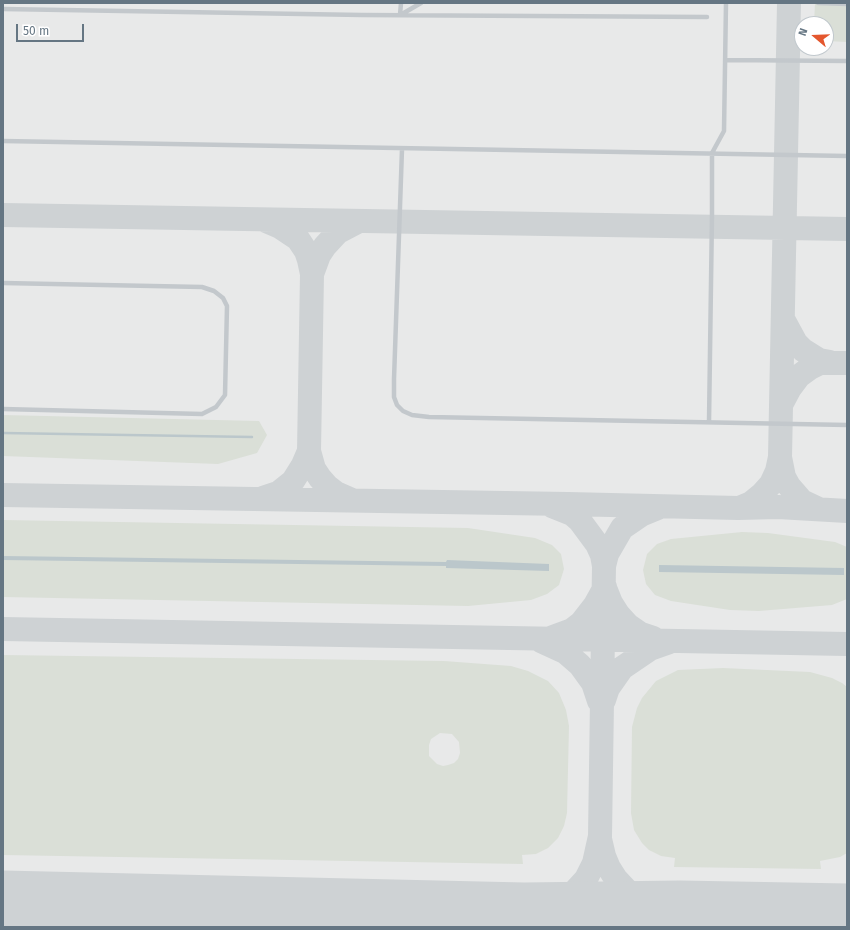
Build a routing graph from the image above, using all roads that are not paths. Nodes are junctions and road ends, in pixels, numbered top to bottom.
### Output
1 (401, 3) edge
2 (421, 3) edge
3 (726, 3) edge
4 (818, 3) edge
5 (847, 4) edge
6 (3, 8) edge
7 (400, 14) junction
8 (707, 17) dead end
9 (726, 60) junction
10 (847, 61) edge
11 (3, 141) edge
12 (402, 148) junction
13 (712, 153) junction
14 (847, 156) edge
15 (3, 284) edge
16 (3, 409) edge
17 (709, 422) junction
18 (847, 425) edge

1 - 7 lane
2 - 7 lane
3 - 9 lane
4 - 5 lane
6 - 7 lane
7 - 8 lane
9 - 10 lane
9 - 13 lane
11 - 12 lane
12 - 13 lane
12 - 17 lane
13 - 14 lane
13 - 17 lane
15 - 16 lane
17 - 18 lane

